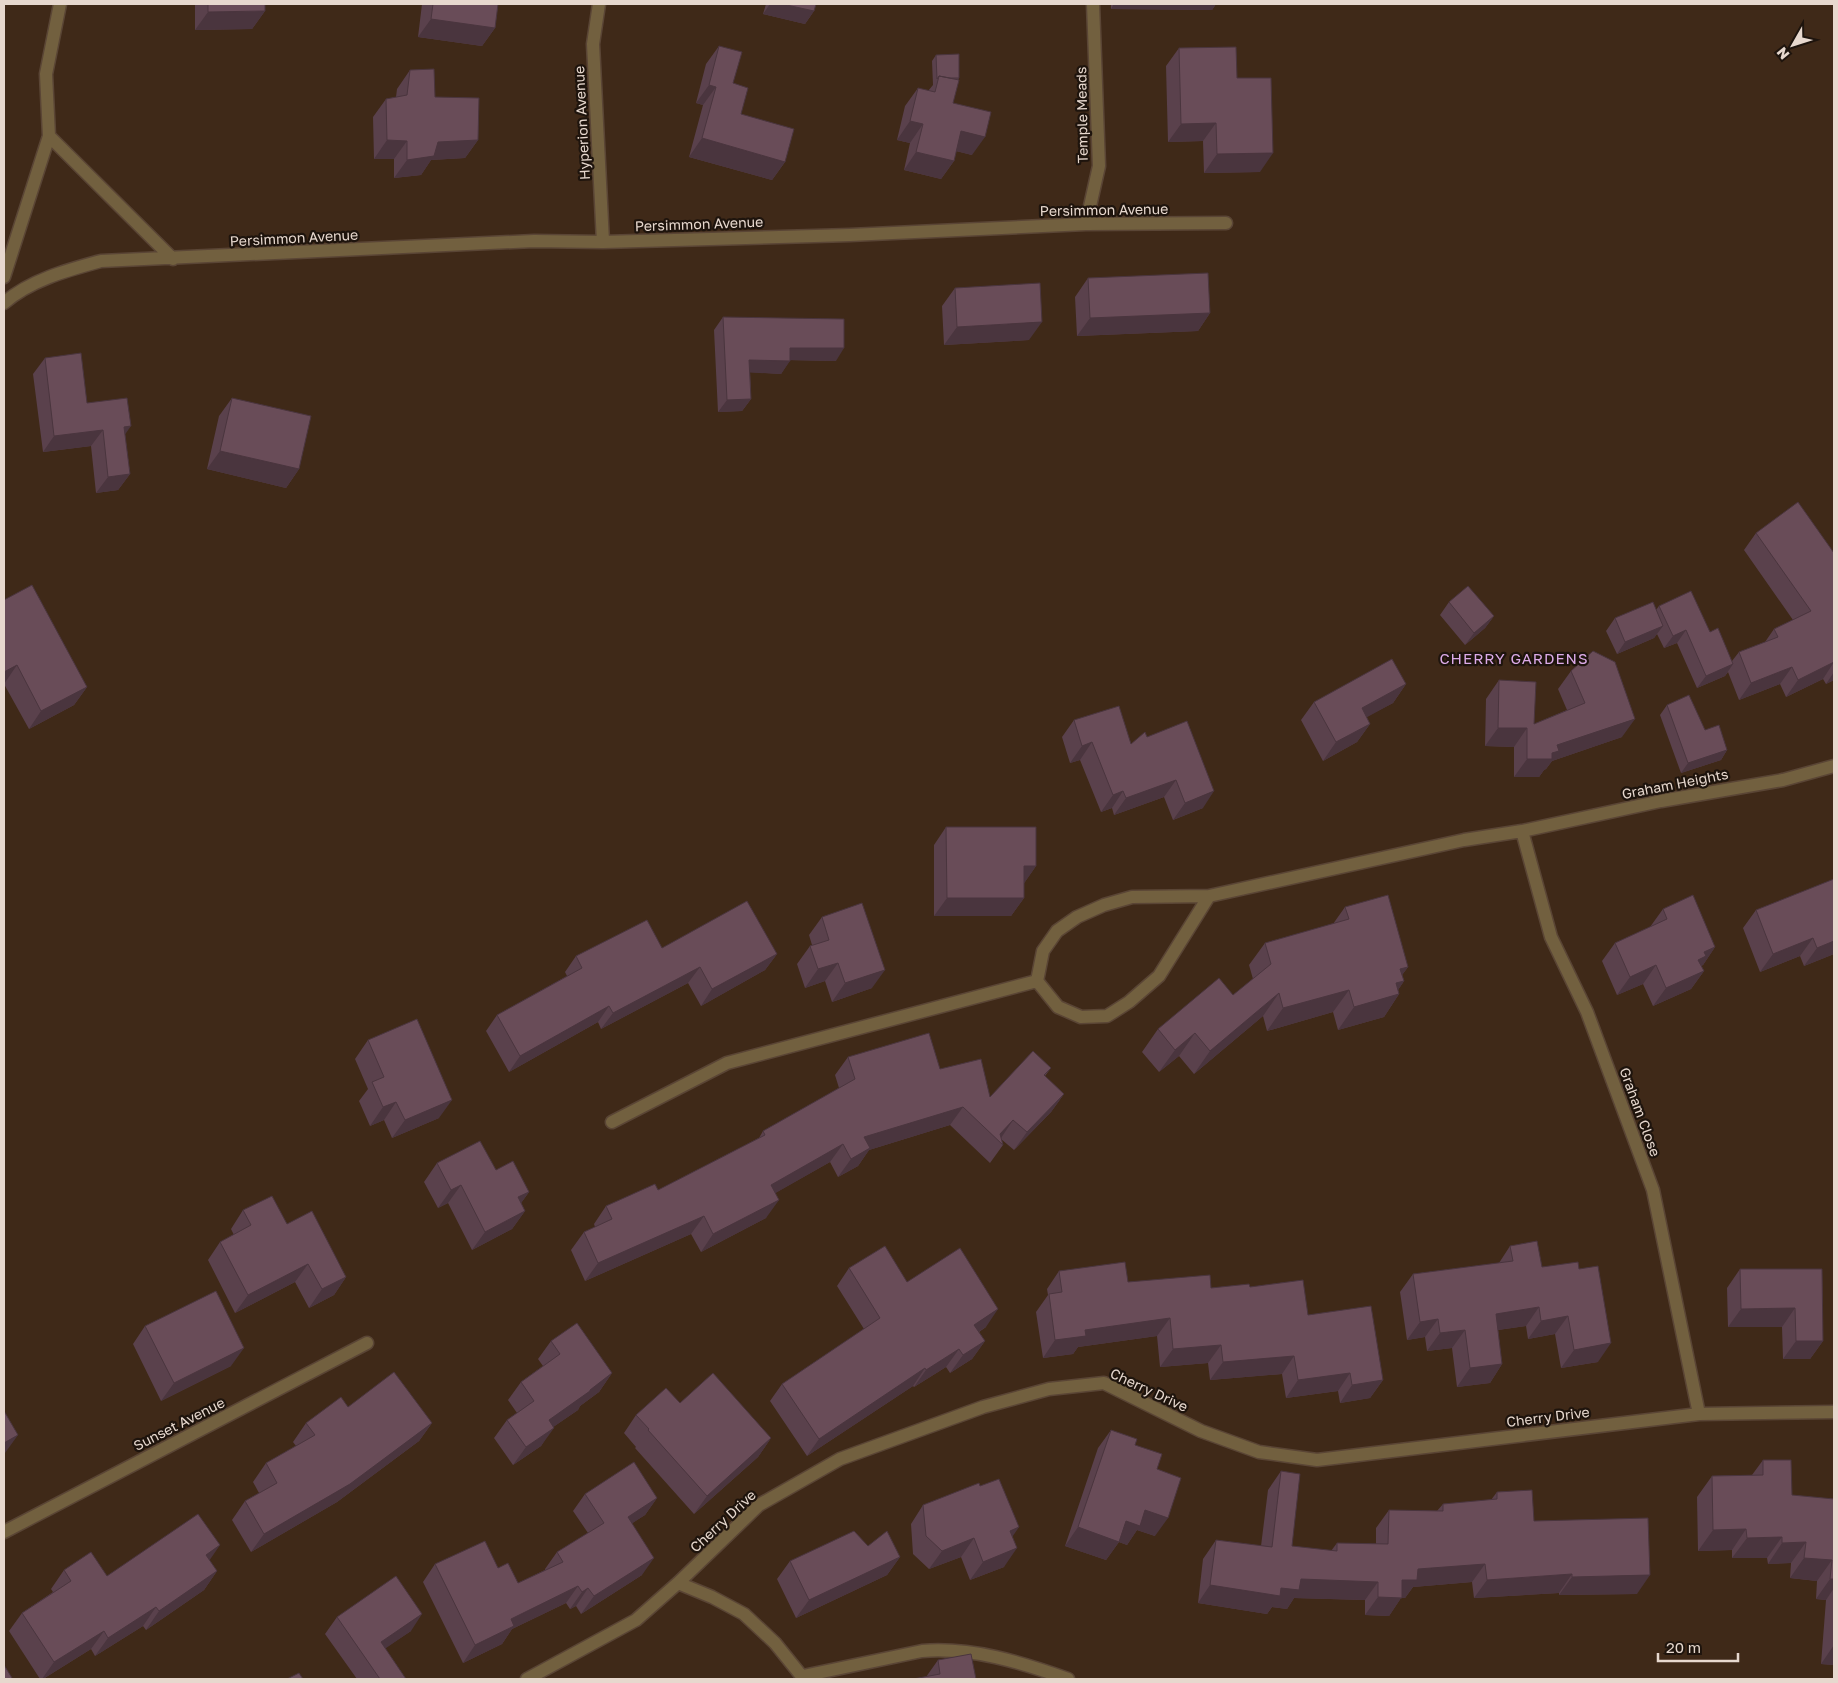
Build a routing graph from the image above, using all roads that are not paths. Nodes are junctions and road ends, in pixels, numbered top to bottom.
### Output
1 (60, 4) edge
2 (600, 4) edge
3 (1094, 4) edge
4 (49, 136) junction
5 (1226, 223) dead end
6 (1086, 224) junction
7 (603, 242) junction
8 (173, 259) junction
9 (4, 277) edge
10 (4, 303) edge
11 (1834, 766) edge
12 (1522, 831) junction
13 (1208, 896) junction
14 (1037, 981) junction
15 (612, 1122) dead end
16 (368, 1343) dead end
17 (1834, 1412) edge
18 (1699, 1414) junction
19 (4, 1532) edge
20 (678, 1583) junction
21 (804, 1678) edge
22 (527, 1679) edge
23 (1068, 1679) edge

1 - 4 street
2 - 7 street, Hyperion Avenue
3 - 6 street, Temple Meads
4 - 8 street
4 - 9 street
5 - 6 street, Persimmon Avenue
6 - 7 street, Persimmon Avenue
7 - 8 street, Persimmon Avenue
8 - 10 street, Persimmon Avenue
11 - 12 street, Graham Heights
12 - 13 street, Graham Heights
12 - 18 street, Graham Close
13 - 14 street, Graham Heights
13 - 14 street
14 - 15 street
16 - 19 street, Sunset Avenue
17 - 18 street, Cherry Drive
18 - 20 street, Cherry Drive
20 - 21 street
20 - 22 street, Cherry Drive
21 - 23 street

